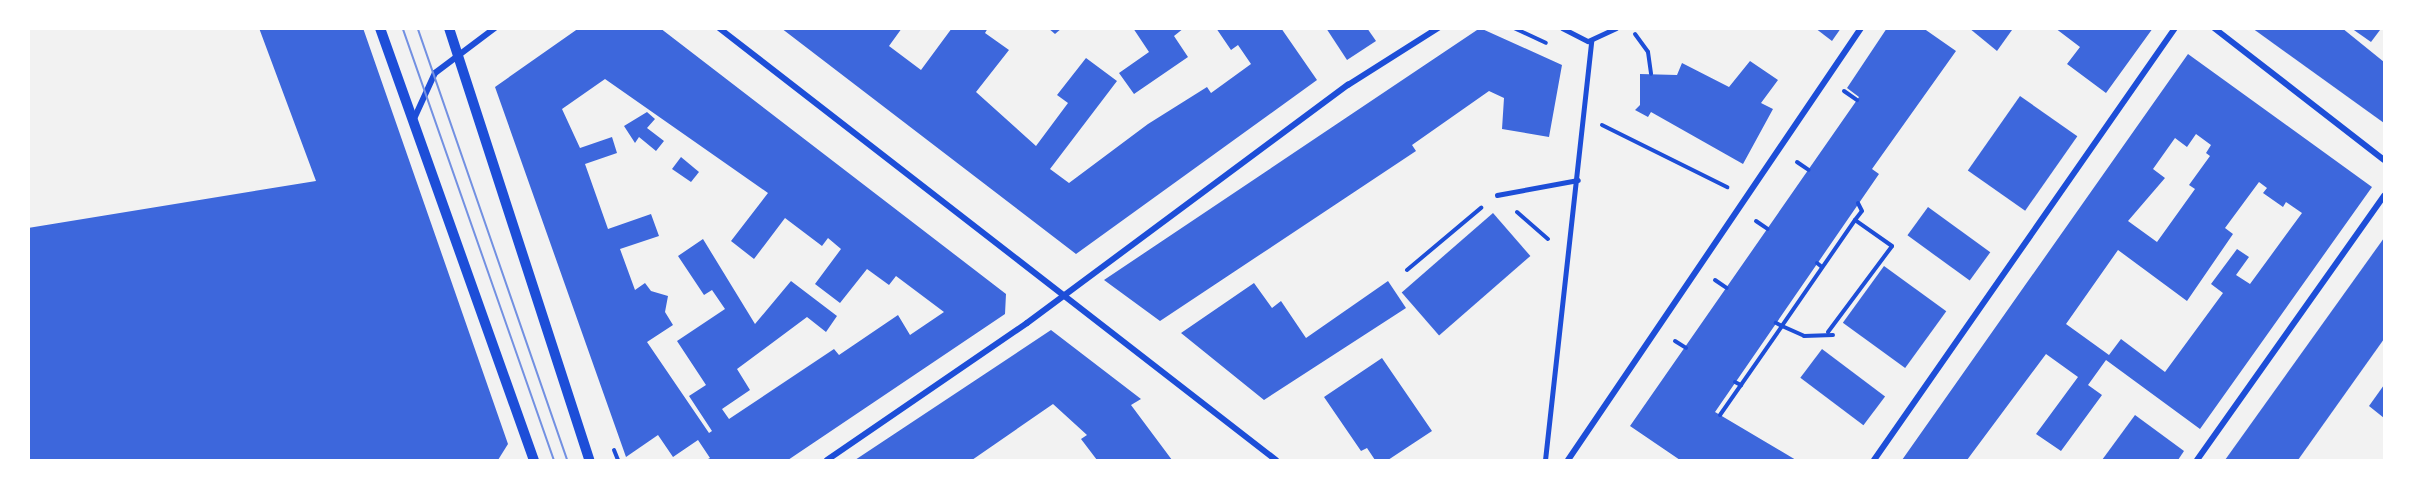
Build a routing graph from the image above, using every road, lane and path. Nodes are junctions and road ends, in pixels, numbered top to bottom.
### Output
1 (380, 28) edge
2 (449, 28) edge
3 (495, 28) edge
4 (719, 28) edge
5 (1438, 28) edge
6 (1562, 28) edge
7 (1616, 28) edge
8 (1631, 28) edge
9 (1860, 28) edge
10 (2175, 28) edge
11 (2214, 28) edge
12 (1592, 41) junction
13 (458, 53) junction
14 (1651, 74) dead end
15 (1585, 117) junction
16 (413, 121) junction
17 (2385, 160) edge
18 (1578, 180) junction
19 (1497, 195) junction
20 (2385, 196) edge
21 (1746, 197) junction
22 (1858, 203) dead end
23 (1855, 220) junction
24 (1569, 256) junction
25 (1817, 263) dead end
26 (1822, 267) junction
27 (1407, 270) dead end
28 (1061, 294) junction
29 (1776, 323) dead end
30 (1782, 326) junction
31 (1735, 382) dead end
32 (1741, 385) junction
33 (1720, 415) dead end
34 (534, 460) edge
35 (589, 460) edge
36 (827, 460) edge
37 (1276, 460) edge
38 (1545, 460) edge
39 (1568, 460) edge
40 (1874, 460) edge
41 (2197, 460) edge

1 - 16 street
2 - 13 street
3 - 13 street
4 - 28 street
5 - 28 street
6 - 12 street
7 - 12 street
8 - 14 path
9 - 21 street
10 - 40 street
11 - 17 street
12 - 15 street
13 - 16 street
13 - 35 street
15 - 18 street
15 - 21 path
16 - 34 street
18 - 19 lane
18 - 24 street
19 - 24 path
19 - 27 path
20 - 41 street
21 - 39 street
22 - 23 path
23 - 26 path
23 - 30 path
24 - 38 street
25 - 26 path
26 - 30 path
28 - 36 street
28 - 37 street
29 - 30 path
30 - 32 path
31 - 32 path
32 - 33 path

